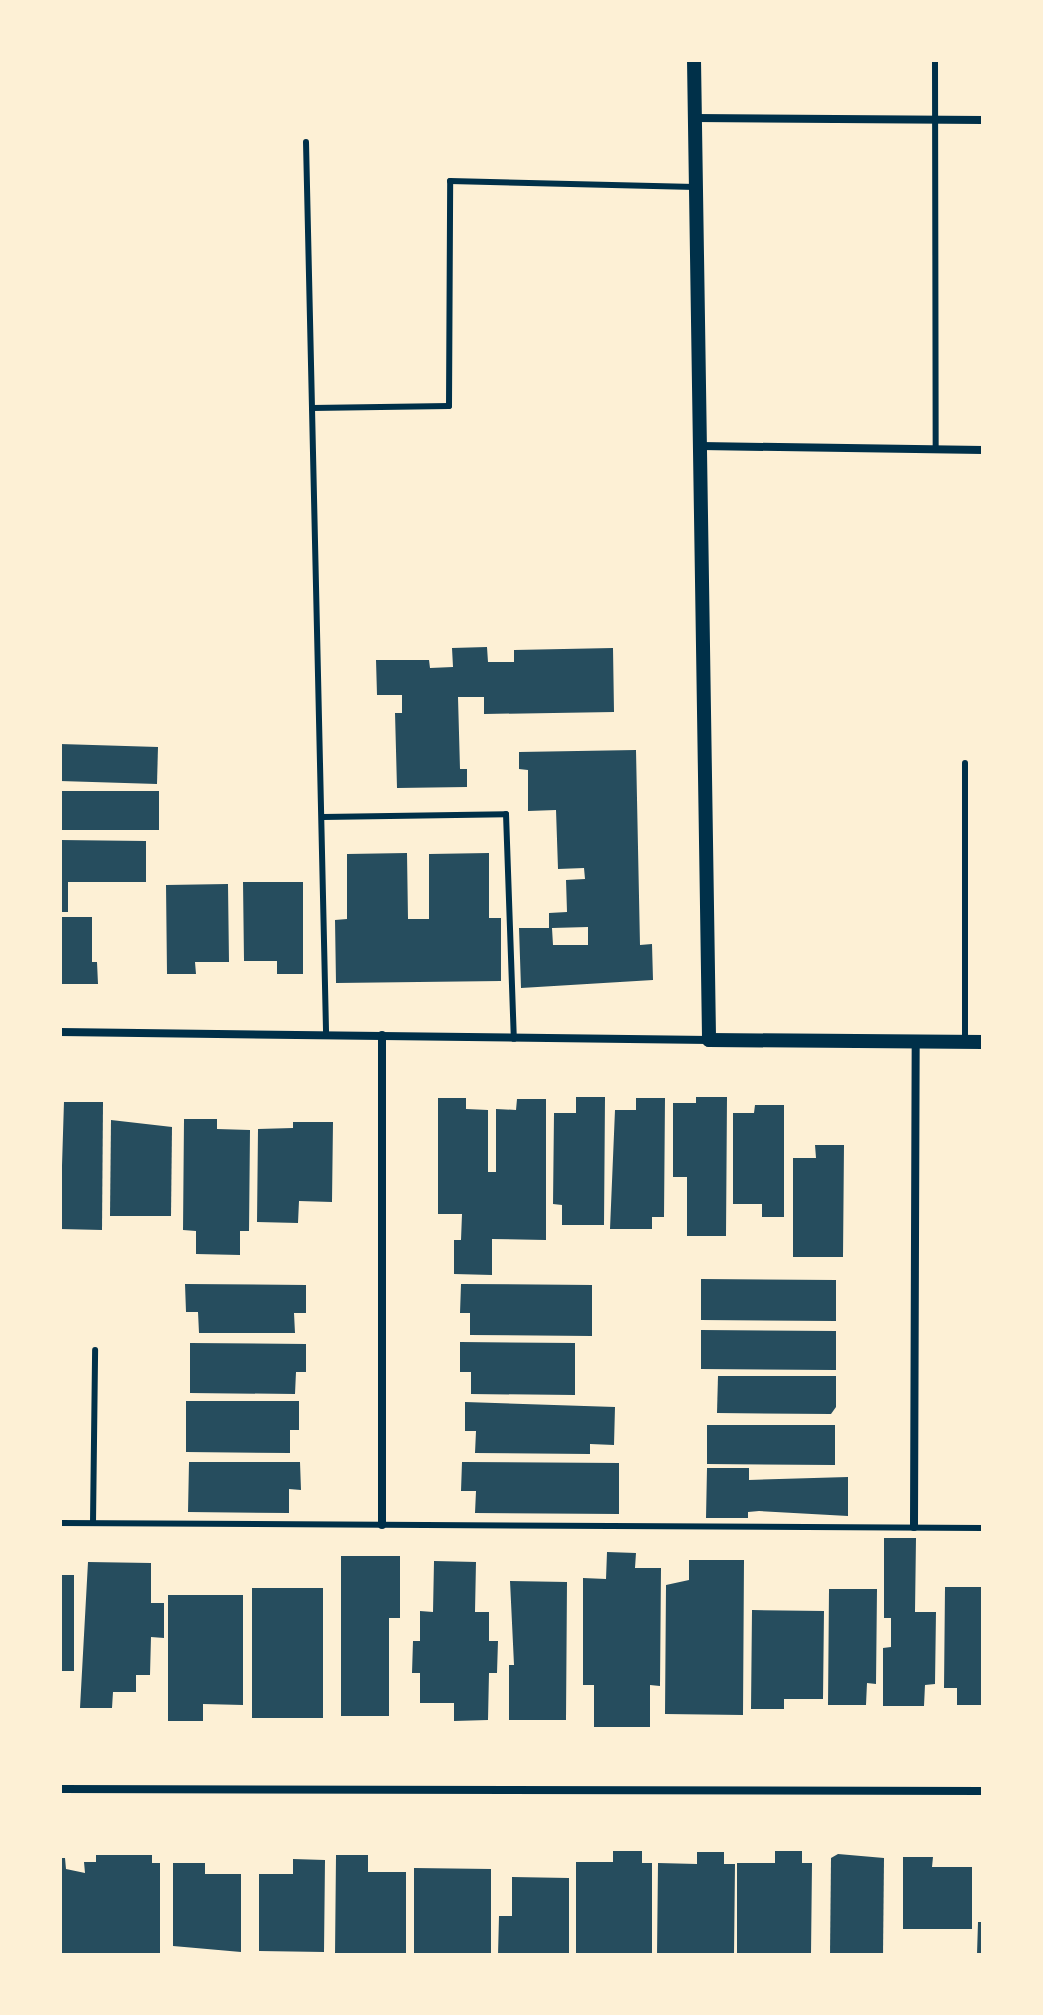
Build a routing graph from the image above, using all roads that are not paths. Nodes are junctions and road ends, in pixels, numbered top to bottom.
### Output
1 (694, 60) edge
2 (935, 60) edge
3 (695, 118) junction
4 (935, 120) junction
5 (983, 120) edge
6 (306, 142) dead end
7 (696, 187) junction
8 (312, 408) junction
9 (701, 446) junction
10 (936, 449) junction
11 (983, 450) edge
12 (965, 763) dead end
13 (323, 817) junction
14 (60, 1032) edge
15 (326, 1033) junction
16 (382, 1035) junction
17 (514, 1039) junction
18 (709, 1040) junction
19 (916, 1042) junction
20 (965, 1042) junction
21 (983, 1042) edge
22 (95, 1350) dead end
23 (60, 1523) edge
24 (93, 1523) junction
25 (382, 1525) junction
26 (914, 1527) junction
27 (983, 1528) edge
28 (60, 1789) edge
29 (983, 1791) edge

1 - 3 street
2 - 4 lane
3 - 4 street
3 - 7 street
4 - 5 street
4 - 10 lane
6 - 8 lane
7 - 8 lane
7 - 9 street
8 - 13 lane
9 - 10 street
9 - 18 street
10 - 11 street
12 - 20 lane
13 - 15 lane
13 - 17 lane
14 - 15 street
15 - 16 street
16 - 17 street
16 - 25 street
17 - 18 street
18 - 19 street
19 - 20 street
19 - 26 street
20 - 21 street
22 - 24 lane
23 - 24 lane
24 - 25 lane
25 - 26 lane
26 - 27 lane
28 - 29 street

